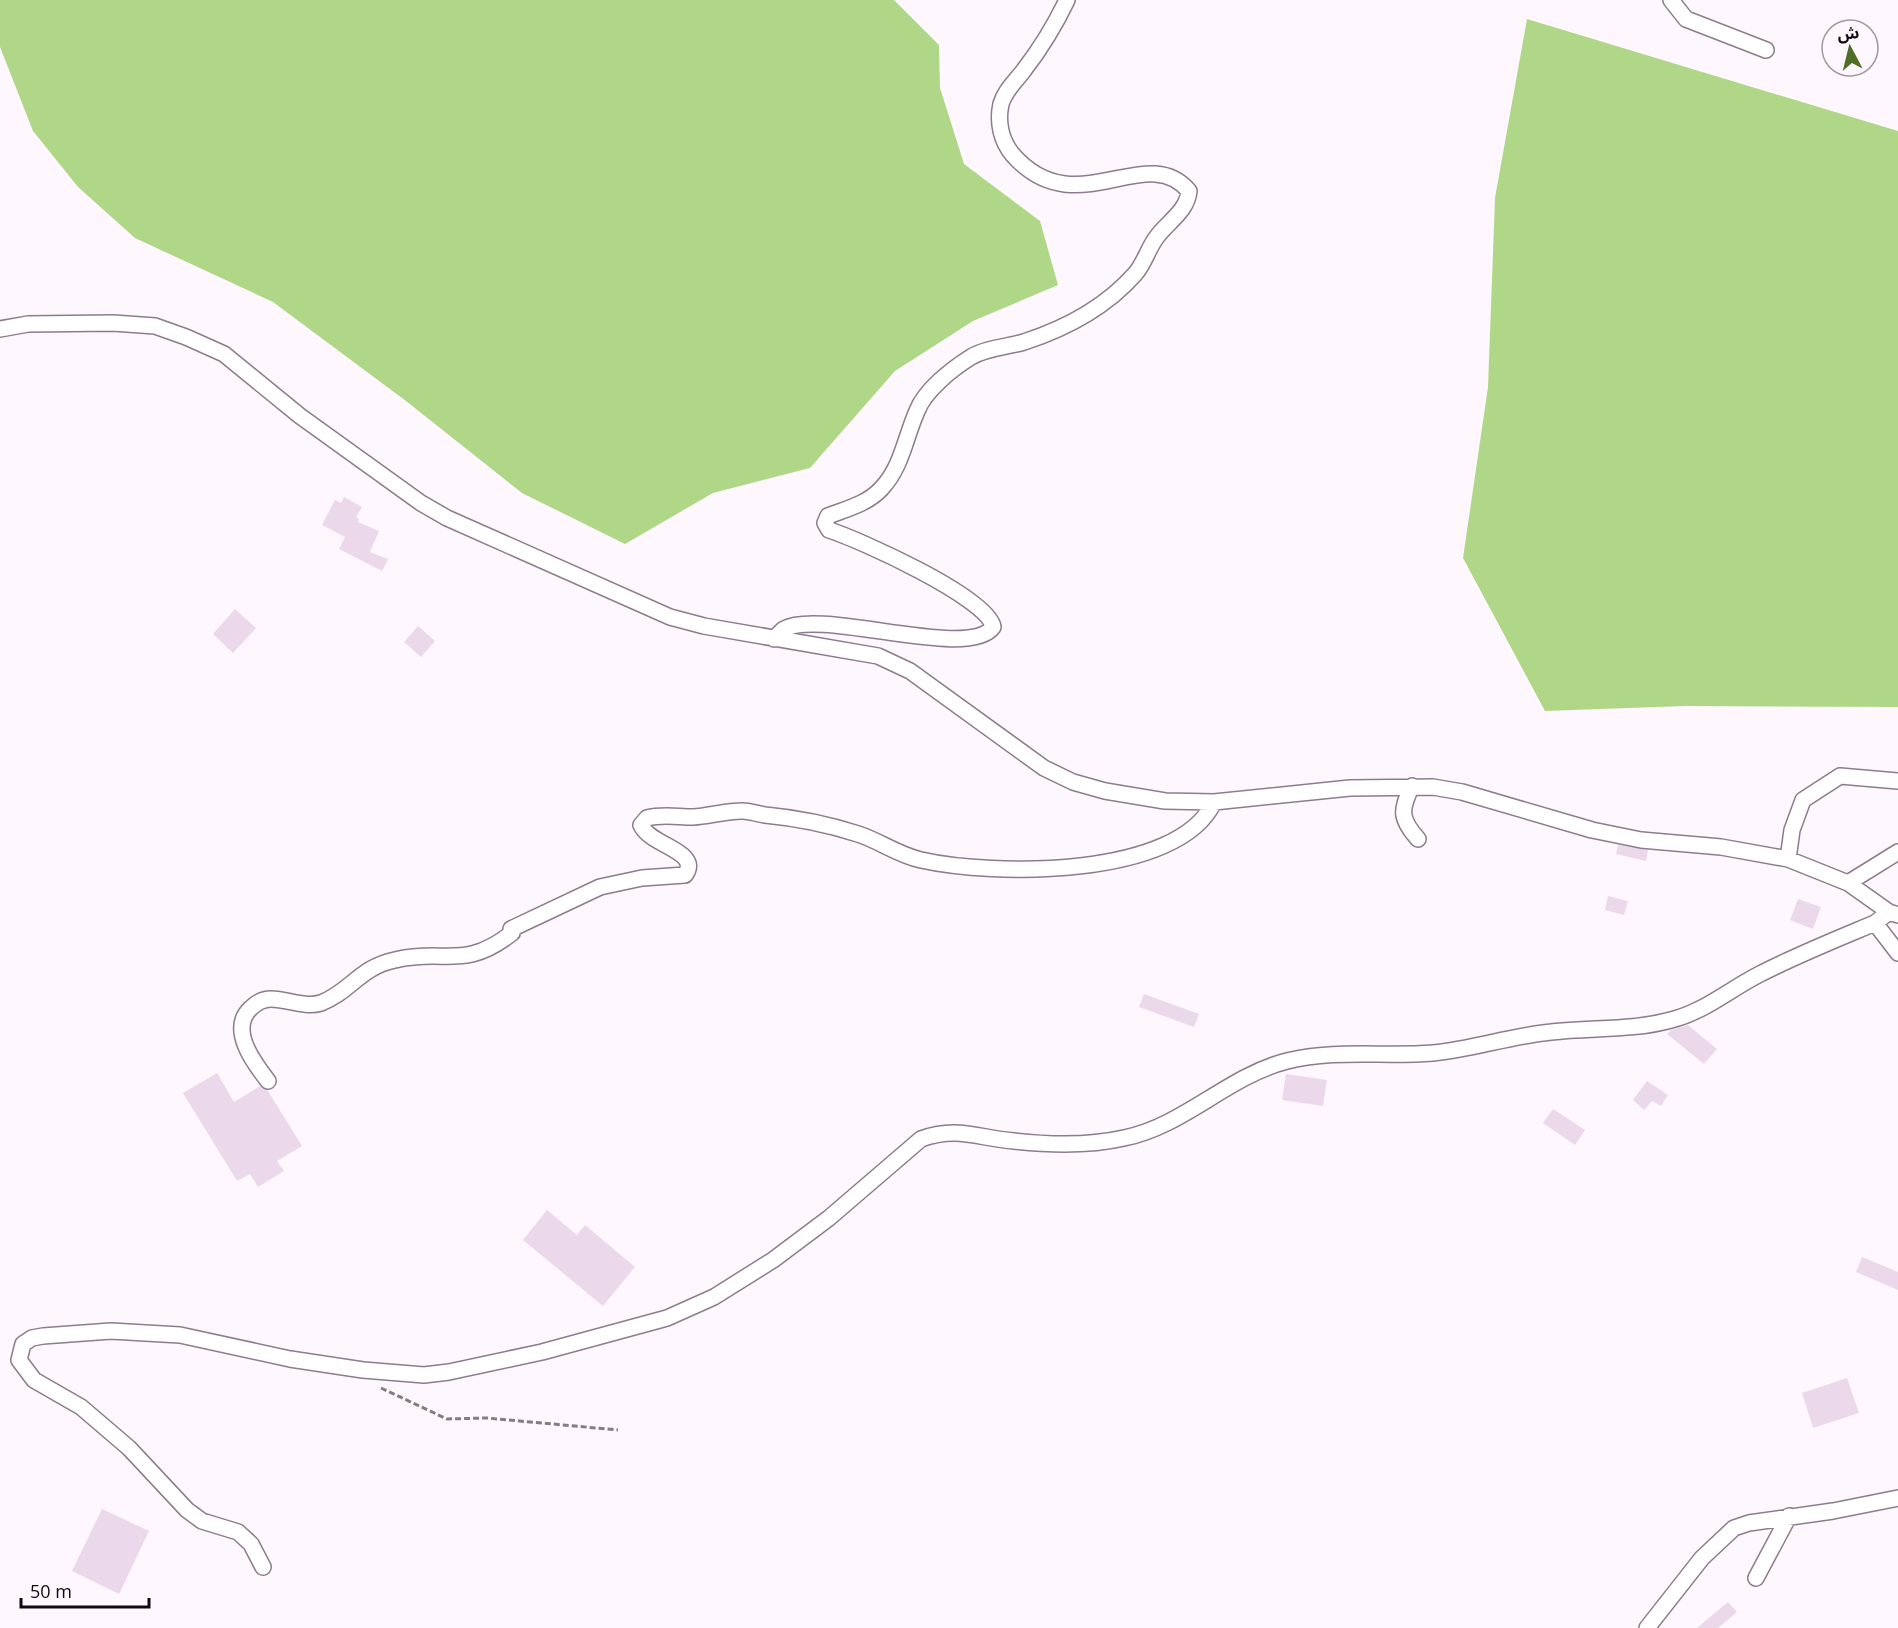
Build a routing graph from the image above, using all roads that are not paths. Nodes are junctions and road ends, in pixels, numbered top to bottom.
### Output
1 (1067, 0) edge
2 (1671, 0) edge
3 (1766, 50) dead end
4 (0, 329) edge
5 (774, 639) junction
6 (1898, 781) edge
7 (1412, 786) junction
8 (1214, 802) junction
9 (1419, 839) dead end
10 (1898, 852) edge
11 (1788, 859) junction
12 (1848, 883) junction
13 (1893, 913) edge
14 (1875, 923) junction
15 (1898, 953) edge
16 (268, 1081) dead end
17 (1898, 1498) edge
18 (1789, 1516) junction
19 (263, 1567) dead end
20 (1756, 1578) dead end
21 (1647, 1628) edge

1 - 5 street
2 - 3 street
4 - 5 street
5 - 8 street
6 - 11 street
7 - 8 street
7 - 9 street
7 - 11 street
8 - 16 street
10 - 12 street
11 - 12 street
12 - 13 street
13 - 14 street
14 - 15 street
14 - 19 street
17 - 18 street
18 - 20 street
18 - 21 street

